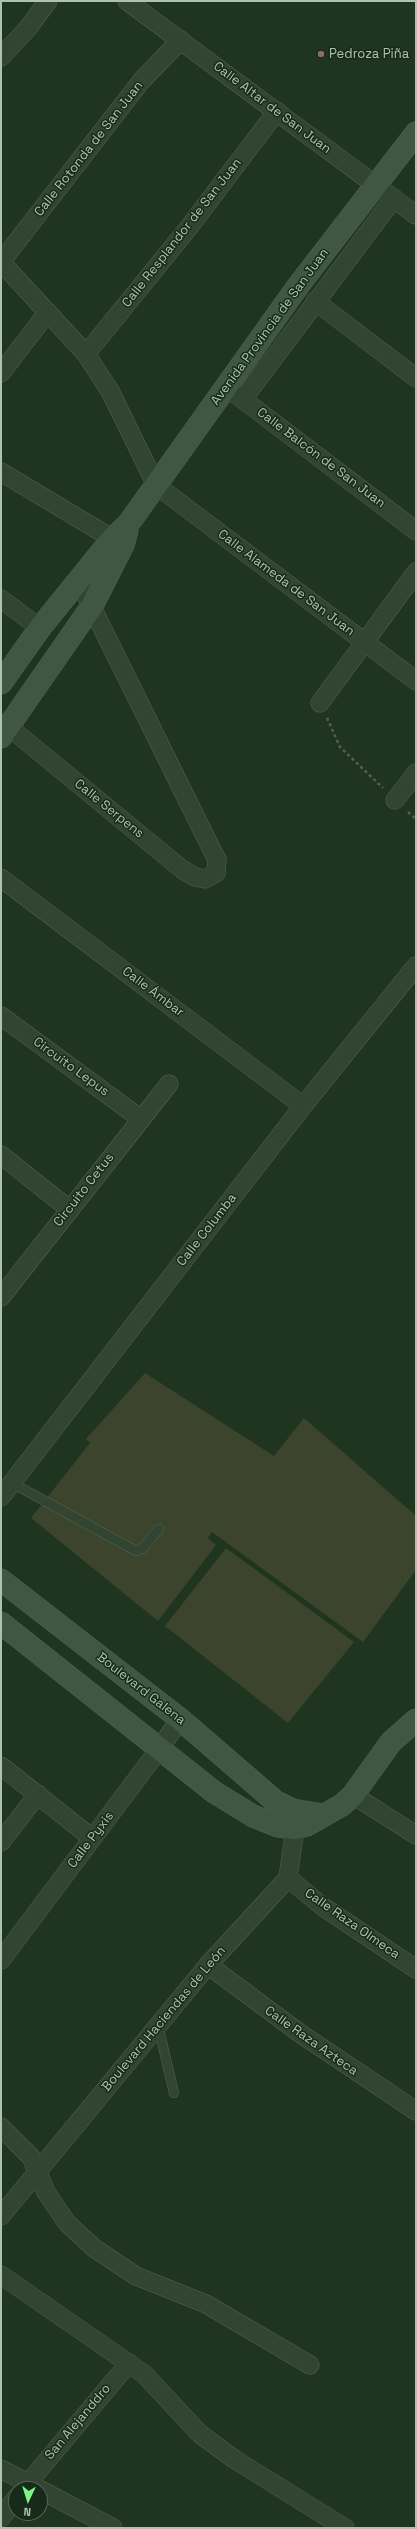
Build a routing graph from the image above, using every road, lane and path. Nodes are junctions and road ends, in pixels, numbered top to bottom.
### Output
1 (48, 1) edge
2 (127, 1) edge
3 (182, 40) junction
4 (1, 57) edge
5 (277, 111) junction
6 (416, 133) edge
7 (376, 184) junction
8 (394, 198) junction
9 (416, 215) edge
10 (1, 262) edge
11 (315, 301) junction
12 (48, 312) junction
13 (86, 354) junction
14 (1, 374) edge
15 (416, 378) edge
16 (234, 393) junction
17 (1, 472) edge
18 (156, 485) junction
19 (416, 530) edge
20 (118, 542) junction
21 (416, 572) edge
22 (79, 581) junction
23 (1, 599) edge
24 (92, 606) junction
25 (40, 628) junction
26 (365, 643) junction
27 (416, 681) edge
28 (1, 683) edge
29 (320, 703) joint
30 (5, 732) edge
31 (416, 773) edge
32 (395, 800) junction
33 (416, 819) edge
34 (1, 878) edge
35 (416, 966) edge
36 (1, 1016) edge
37 (169, 1084) dead end
38 (303, 1106) junction
39 (141, 1119) junction
40 (1, 1155) edge
41 (69, 1209) junction
42 (1, 1297) edge
43 (6, 1490) edge
44 (159, 1528) dead end
45 (1, 1580) edge
46 (1, 1623) edge
47 (180, 1719) junction
48 (416, 1720) edge
49 (160, 1748) junction
50 (1, 1766) edge
51 (38, 1794) junction
52 (353, 1795) junction
53 (296, 1819) junction
54 (416, 1835) edge
55 (92, 1838) junction
56 (1, 1842) edge
57 (288, 1878) junction
58 (1, 1960) edge
59 (208, 1965) junction
60 (416, 1969) edge
61 (158, 2025) junction
62 (174, 2093) dead end
63 (416, 2112) edge
64 (1, 2127) edge
65 (37, 2170) junction
66 (1, 2216) edge
67 (1, 2275) edge
68 (129, 2363) junction
69 (310, 2365) dead end
70 (1, 2469) edge
71 (18, 2481) edge
72 (29, 2481) edge
73 (48, 2497) edge
74 (8, 2509) edge
75 (1, 2518) edge
76 (113, 2528) edge
77 (344, 2528) edge

1 - 4 street
2 - 3 street, Calle Altar de San Juan
3 - 5 street, Calle Altar de San Juan
3 - 10 street, Calle Rotonda de San Juan
5 - 7 street, Calle Altar de San Juan
5 - 13 street, Calle Resplandor de San Juan
6 - 7 street, Avenida Provincia de San Juan
7 - 8 street, Calle Altar de San Juan
7 - 16 street, Avenida Provincia de San Juan
8 - 9 street, Calle Altar de San Juan
8 - 11 street
10 - 12 street
11 - 15 street
11 - 16 street
12 - 13 street
12 - 14 street
13 - 18 street
16 - 18 street, Avenida Provincia de San Juan
16 - 19 street, Calle Balcón de San Juan
17 - 20 street
18 - 20 street, Avenida Provincia de San Juan
18 - 26 street, Calle Alameda de San Juan
20 - 22 street
20 - 24 street
21 - 26 street
22 - 24 street
22 - 25 street
23 - 25 street
24 - 30 street
24 - 30 street, Calle Serpens
25 - 28 street
26 - 27 street, Calle Alameda de San Juan
26 - 29 street
29 - 32 path
31 - 32 street
32 - 33 path
34 - 38 street, Calle Ámbar
35 - 38 street, Calle Columba
36 - 39 street, Circuito Lepus
37 - 39 street, Circuito Cetus
38 - 43 street, Calle Columba
39 - 41 street, Circuito Cetus
40 - 41 street
41 - 42 street, Circuito Cetus
43 - 44 lane
45 - 47 street, Boulevard Galena
46 - 49 street
47 - 49 street, Calle Pyxis
47 - 53 street, Boulevard Galena
48 - 52 street
49 - 53 street
49 - 55 street, Calle Pyxis
50 - 51 street
51 - 55 street
51 - 56 street
52 - 53 street
52 - 54 street
53 - 57 street
55 - 58 street, Calle Pyxis
57 - 59 street, Boulevard Haciendas de León
57 - 60 street, Calle Raza Olmeca
59 - 61 street, Boulevard Haciendas de León
59 - 63 street, Calle Raza Azteca
61 - 62 lane
61 - 65 street, Boulevard Haciendas de León
64 - 65 street
65 - 66 street, Boulevard Haciendas de León
65 - 69 street
67 - 68 street
68 - 72 street, San Alejanddro
68 - 77 street
70 - 71 street
73 - 76 street
74 - 75 street

